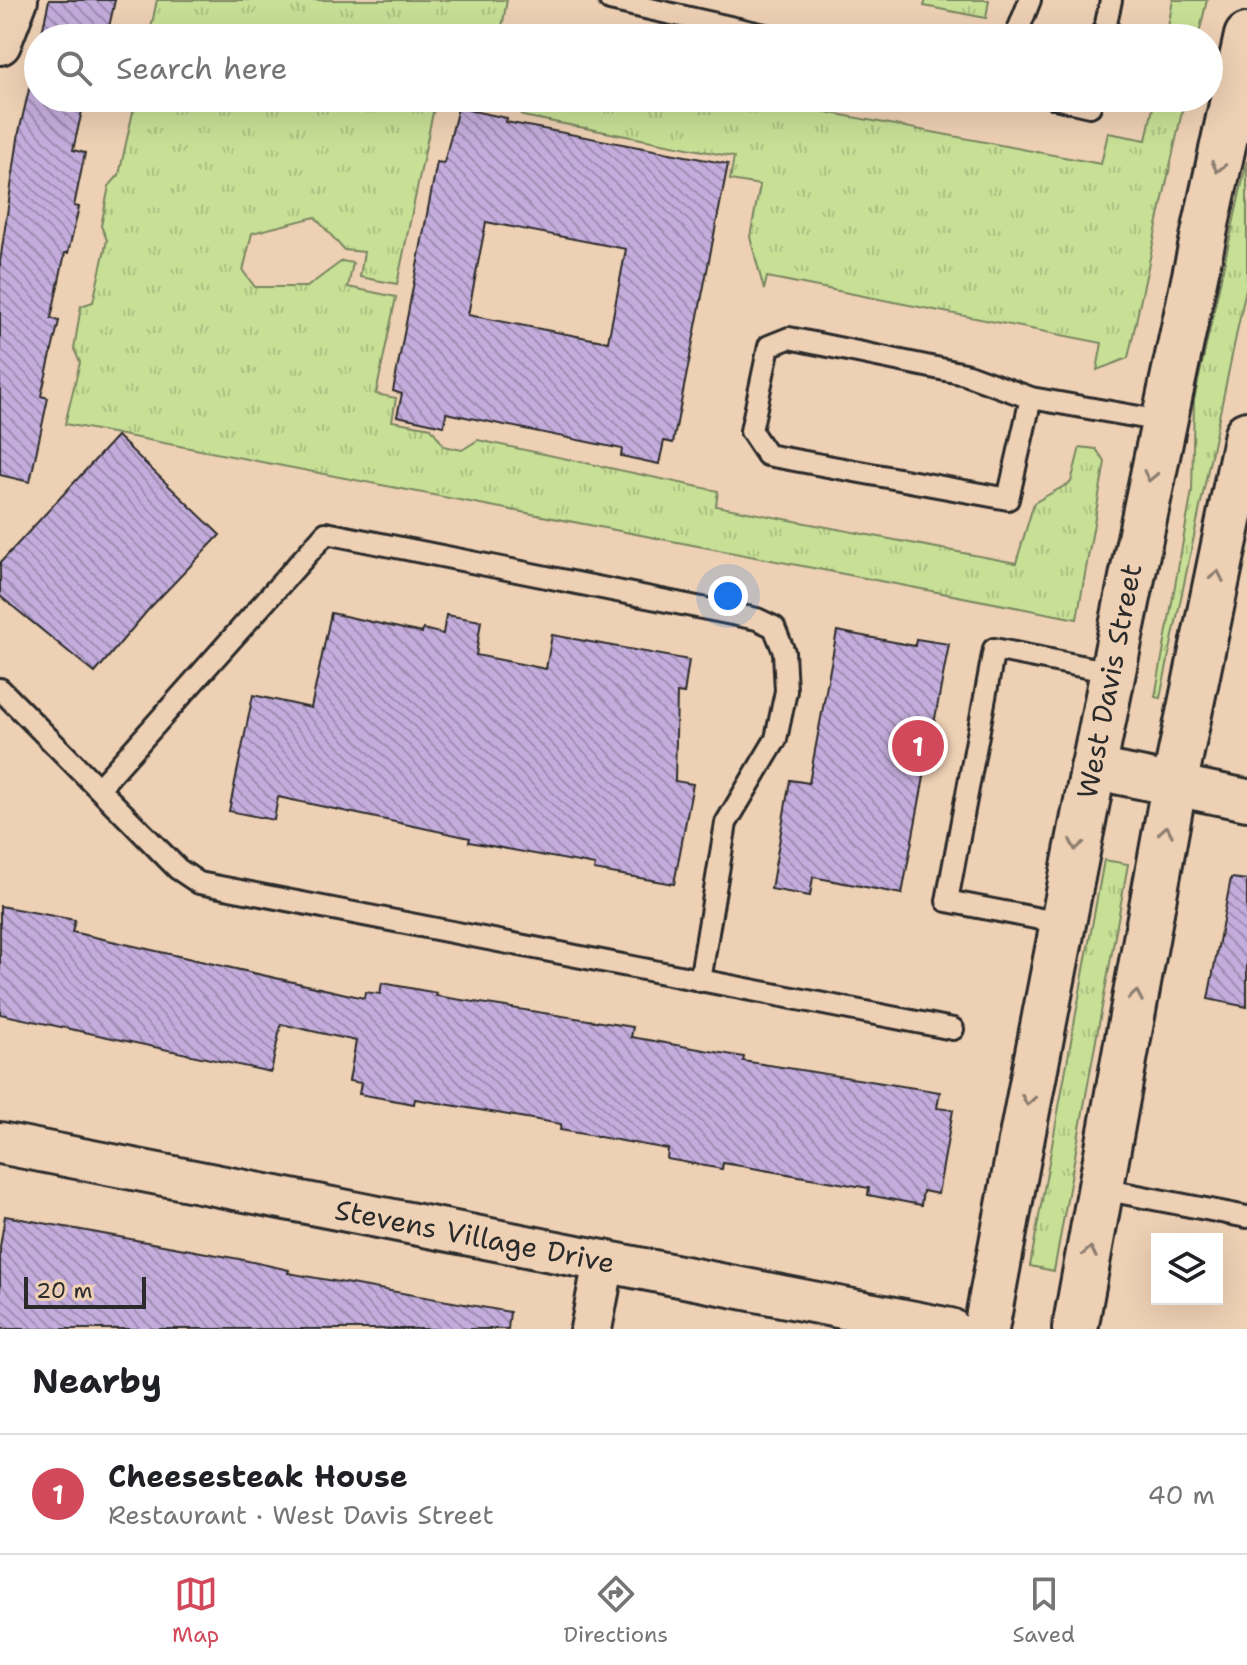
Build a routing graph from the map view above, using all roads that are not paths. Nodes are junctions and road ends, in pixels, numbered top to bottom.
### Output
1 (17, 0) edge
2 (610, 0) edge
3 (1030, 0) edge
4 (1111, 0) edge
5 (716, 24) edge
6 (1021, 24) edge
7 (1106, 24) edge
8 (1247, 36) edge
9 (0, 44) edge
10 (1031, 398) junction
11 (1162, 421) junction
12 (1246, 439) edge
13 (1111, 672) junction
14 (0, 689) edge
15 (1091, 768) junction
16 (1174, 786) junction
17 (99, 788) junction
18 (1247, 800) edge
19 (1061, 923) junction
20 (700, 981) junction
21 (953, 1029) dead end
22 (0, 1143) edge
23 (1102, 1189) junction
24 (1247, 1217) edge
25 (604, 1261) junction
26 (591, 1329) edge
27 (950, 1329) edge
28 (986, 1329) edge
29 (1075, 1329) edge

1 - 9 street
2 - 5 lane
3 - 6 lane
4 - 7 lane
8 -> 11 main road, West Davis Street
10 - 10 lane
10 - 11 lane
11 -> 13 main road, West Davis Street
16 -> 12 main road
13 - 15 main road, West Davis Street
13 - 19 lane
14 - 17 lane
15 - 16 street
15 -> 19 main road, West Davis Street
16 - 18 street
23 -> 16 main road
17 - 20 lane
17 - 20 lane
19 -> 28 main road, West Davis Street
20 - 21 lane
22 - 25 street, Stevens Village Drive
23 - 24 lane
29 -> 23 main road
25 - 26 street
25 - 27 street, Stevens Village Drive

